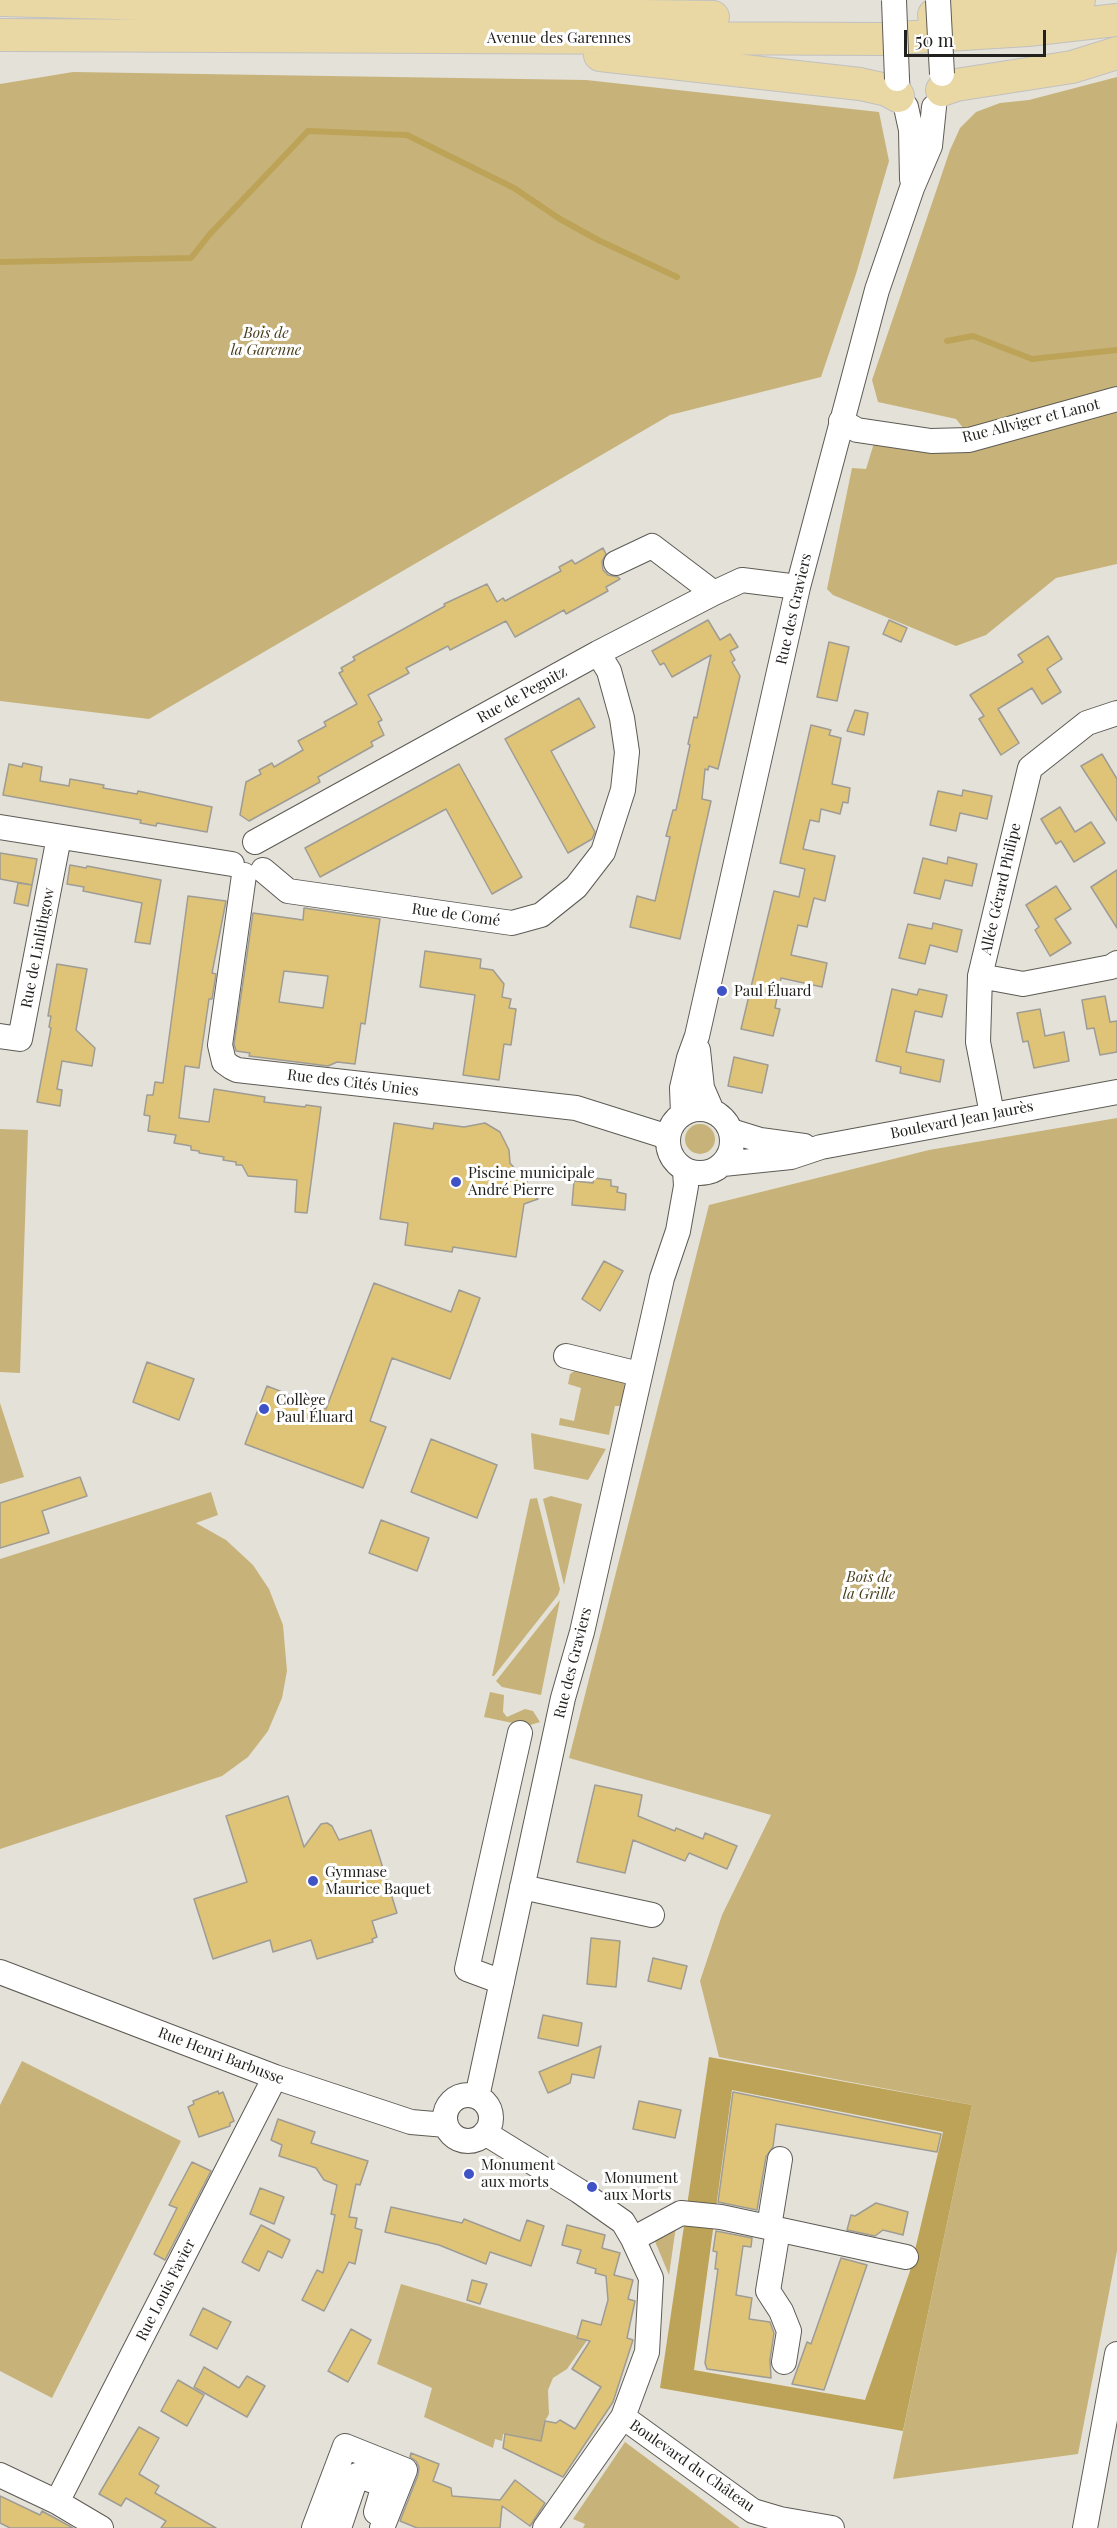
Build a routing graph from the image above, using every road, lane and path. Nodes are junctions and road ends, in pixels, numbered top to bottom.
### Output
1 (0, 0) edge
2 (565, 0) edge
3 (894, 0) edge
4 (938, 0) edge
5 (1079, 0) edge
6 (483, 12) junction
7 (1117, 20) edge
8 (0, 35) edge
9 (528, 38) junction
10 (1117, 53) edge
11 (940, 90) junction
12 (900, 94) junction
13 (912, 188) junction
14 (1117, 399) edge
15 (841, 421) junction
16 (616, 563) dead end
17 (798, 587) junction
18 (714, 593) junction
19 (598, 653) junction
20 (1117, 712) edge
21 (0, 827) edge
22 (59, 837) junction
23 (246, 870) junction
24 (1117, 963) edge
25 (980, 976) junction
26 (0, 1036) edge
27 (697, 1036) junction
28 (1113, 1094) edge
29 (712, 1111) junction
30 (683, 1113) junction
31 (992, 1114) junction
32 (730, 1131) junction
33 (668, 1137) junction
34 (821, 1146) junction
35 (717, 1168) junction
36 (685, 1170) junction
37 (678, 1231) junction
38 (566, 1356) dead end
39 (639, 1374) junction
40 (520, 1733) dead end
41 (522, 1887) junction
42 (652, 1915) dead end
43 (0, 1972) edge
44 (502, 1982) junction
45 (275, 2077) junction
46 (477, 2097) junction
47 (446, 2125) junction
48 (485, 2133) junction
49 (780, 2159) dead end
50 (773, 2229) junction
51 (633, 2239) junction
52 (906, 2257) dead end
53 (1117, 2354) edge
54 (784, 2362) dead end
55 (623, 2417) junction
56 (0, 2475) edge
57 (57, 2502) junction
58 (101, 2528) edge
59 (314, 2528) edge
60 (339, 2528) edge
61 (370, 2528) edge
62 (382, 2528) edge
63 (545, 2528) edge
64 (832, 2528) edge
65 (1085, 2528) edge

1 - 6 main road, Avenue des Garennes
2 - 6 main road
3 - 12 street, Rue des Graviers, bridge
4 - 11 street, Rue des Graviers, bridge
5 - 6 main road, Avenue des Garennes
7 - 9 main road, Avenue des Garennes
8 - 9 main road, Avenue des Garennes
9 - 12 main road
10 - 11 main road
11 - 12 street
11 - 13 street, Rue des Graviers
12 - 13 street, Rue des Graviers
13 - 15 street, Rue des Graviers
14 - 15 street, Rue Allviger et Lanot
15 - 17 street, Rue des Graviers
16 - 18 street
17 - 18 street, Rue de Pegnitz
17 - 27 street, Rue des Graviers
18 - 19 street, Rue de Pegnitz
19 - 23 street, Rue de Pegnitz
19 - 23 street, Rue de Comé
20 - 25 street, Allée Gérard Philipe
21 - 22 street
22 - 23 street
22 - 26 street, Rue de Linlithgow
23 - 33 street, Rue des Cités Unies
24 - 25 street
25 - 31 street, Allée Gérard Philipe
27 - 29 street, Rue des Graviers
27 - 30 street, Rue des Graviers
28 - 31 street, Boulevard Jean Jaurès
29 - 30 street
29 - 32 street
30 - 33 street
31 - 34 street, Boulevard Jean Jaurès
32 - 34 street, Boulevard Jean Jaurès
32 - 35 street
33 - 36 street
34 - 35 street, Boulevard Jean Jaurès
35 - 36 street
35 - 37 street, Rue des Graviers
36 - 37 street, Rue des Graviers
37 - 39 street, Rue des Graviers
38 - 39 street
39 - 41 street, Rue des Graviers
40 - 44 street
41 - 42 street
41 - 44 street, Rue des Graviers
43 - 45 street, Rue Henri Barbusse
44 - 46 street, Rue des Graviers
45 - 47 street, Rue Henri Barbusse
45 - 57 street, Rue Louis Favier
46 - 47 street
46 - 48 street
47 - 48 street
48 - 51 street
49 - 50 street
50 - 51 street
50 - 52 street
50 - 54 street
51 - 55 street
53 - 65 street
55 - 63 street
55 - 64 street, Boulevard du Château
56 - 57 street
57 - 58 street
59 - 62 street
60 - 61 street

